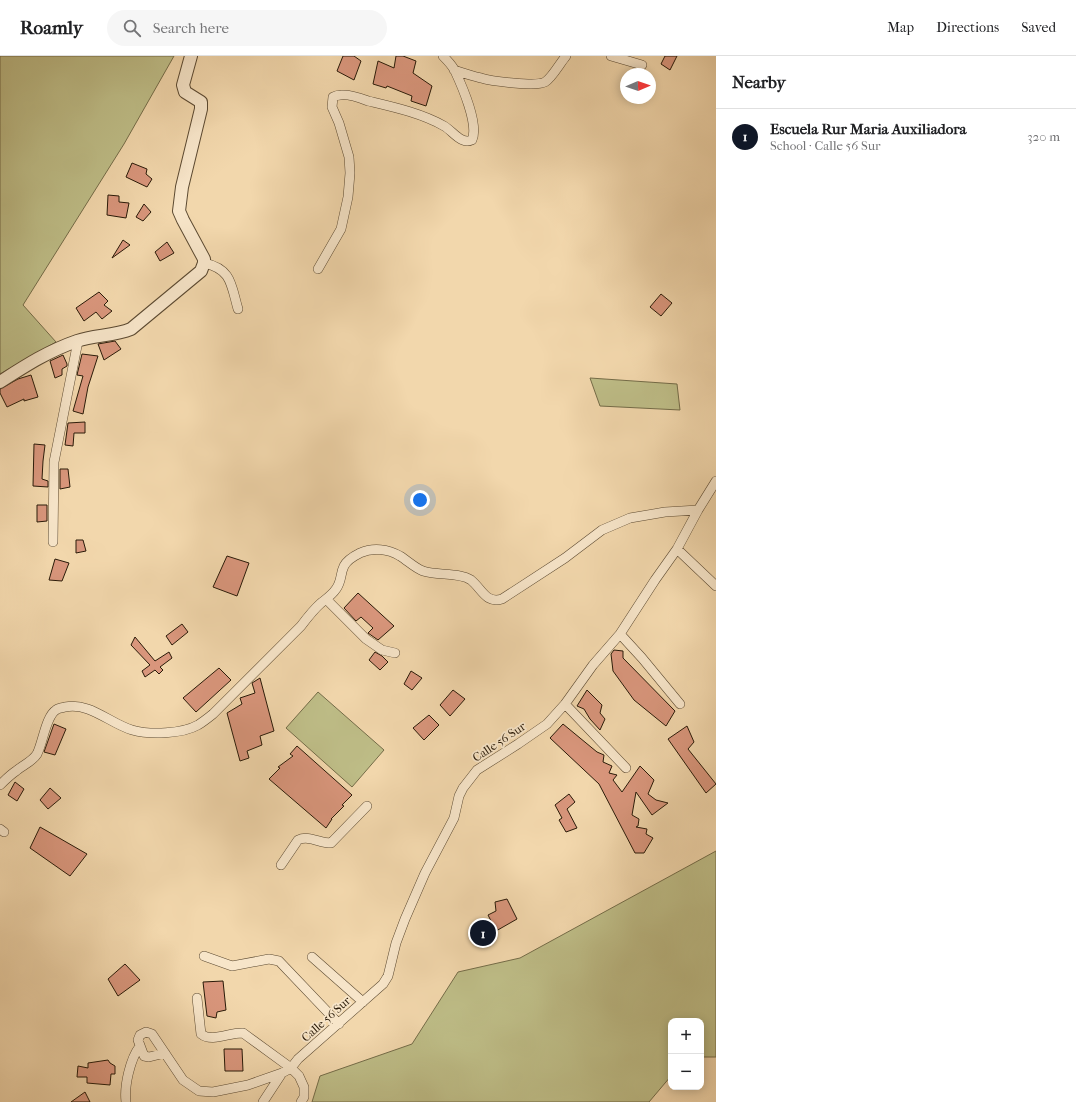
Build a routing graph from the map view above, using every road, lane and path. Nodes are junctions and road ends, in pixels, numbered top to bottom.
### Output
1 (191, 56) edge
2 (443, 56) edge
3 (566, 56) edge
4 (611, 56) edge
5 (642, 65) dead end
6 (454, 70) junction
7 (204, 263) junction
8 (318, 269) dead end
9 (238, 308) dead end
10 (78, 341) junction
11 (0, 382) edge
12 (716, 481) edge
13 (698, 510) junction
14 (53, 542) dead end
15 (677, 549) junction
16 (716, 586) edge
17 (326, 599) junction
18 (620, 634) junction
19 (395, 654) dead end
20 (565, 704) junction
21 (680, 704) dead end
22 (626, 768) dead end
23 (0, 785) edge
24 (368, 806) dead end
25 (282, 865) dead end
26 (204, 956) dead end
27 (312, 957) dead end
28 (197, 998) dead end
29 (363, 1002) junction
30 (339, 1024) junction
31 (140, 1046) junction
32 (165, 1053) junction
33 (291, 1068) junction
34 (282, 1073) junction
35 (126, 1102) edge
36 (263, 1102) edge
37 (301, 1102) edge

1 - 7 street
2 - 6 street
3 - 6 street
4 - 5 street
6 - 8 street
7 - 9 street
7 - 10 street
10 - 11 street
10 - 14 street
12 - 13 street, Calle 56 Sur
13 - 15 street, Calle 56 Sur
13 - 17 street
15 - 16 street
15 - 18 street, Calle 56 Sur
17 - 19 street
17 - 23 street
18 - 20 street, Calle 56 Sur
18 - 21 street
20 - 22 street
20 - 29 street, Calle 56 Sur
24 - 25 street
26 - 30 street
27 - 29 street
28 - 33 street
29 - 30 street, Calle 56 Sur
30 - 33 street, Calle 56 Sur
31 - 32 street
31 - 32 street, Calle 56 Sur
31 - 35 street
32 - 34 street, Calle 56 Sur
33 - 34 street, Calle 56 Sur
33 - 37 street
34 - 36 street

